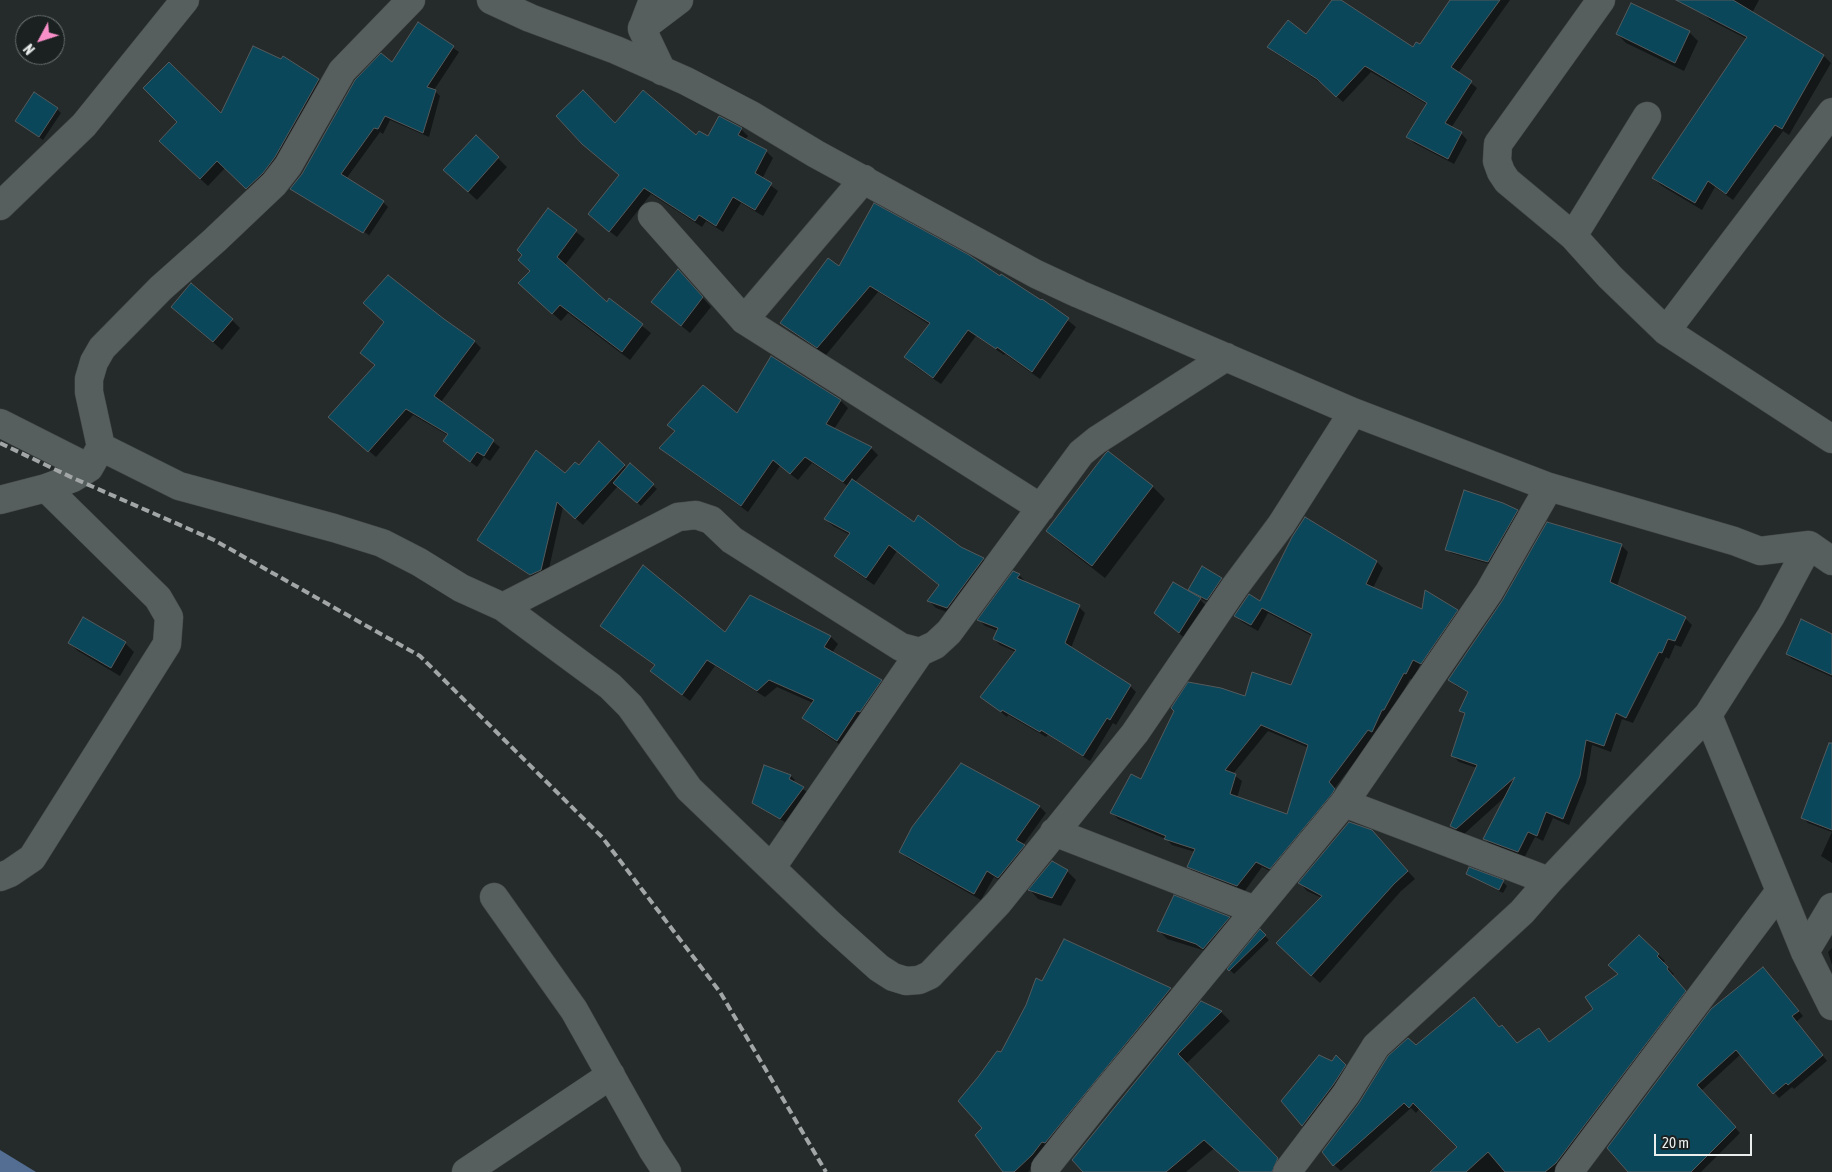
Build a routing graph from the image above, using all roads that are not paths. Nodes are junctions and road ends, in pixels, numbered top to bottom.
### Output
1 (185, 0) edge
2 (411, 0) edge
3 (492, 0) edge
4 (653, 0) edge
5 (679, 0) edge
6 (1602, 0) edge
7 (642, 28) junction
8 (662, 71) junction
9 (1832, 112) edge
10 (1647, 116) dead end
11 (864, 178) junction
12 (0, 206) edge
13 (652, 216) dead end
14 (1573, 236) junction
15 (744, 320) junction
16 (1666, 331) junction
17 (1226, 357) junction
18 (1353, 412) junction
19 (0, 423) edge
20 (1832, 439) edge
21 (95, 457) junction
22 (1550, 487) junction
23 (46, 488) junction
24 (0, 500) edge
25 (1041, 508) junction
26 (1810, 545) junction
27 (1832, 560) edge
28 (503, 607) junction
29 (920, 652) junction
30 (1708, 715) junction
31 (1344, 803) junction
32 (1054, 832) junction
33 (772, 867) junction
34 (0, 876) edge
35 (1549, 881) junction
36 (1780, 891) junction
37 (494, 897) dead end
38 (1832, 907) edge
39 (1255, 910) junction
40 (1805, 952) junction
41 (1832, 1006) edge
42 (611, 1075) junction
43 (1045, 1168) dead end
44 (466, 1172) edge
45 (666, 1172) edge
46 (1287, 1172) edge
47 (1569, 1172) edge

1 - 12 street
2 - 21 street
3 - 8 street
4 - 7 street
5 - 7 street
6 - 14 street
7 - 8 street
8 - 11 street
9 - 16 street
10 - 14 street
11 - 15 street
11 - 17 street
13 - 15 street
14 - 16 street
15 - 25 street
16 - 20 street
17 - 18 street
17 - 25 street
18 - 22 street
18 - 32 street
19 - 21 street
21 - 23 street
21 - 28 street
22 - 26 street
22 - 31 street
23 - 24 street
23 - 34 street
25 - 29 street
26 - 27 street
26 - 30 street
28 - 29 street
28 - 33 street
29 - 33 street
30 - 35 street
30 - 36 street
31 - 35 street
31 - 39 street
32 - 33 street
32 - 39 street
35 - 46 street
36 - 40 street
36 - 47 street
37 - 42 street
38 - 40 street
39 - 43 street
40 - 41 street
42 - 44 street
42 - 45 street

